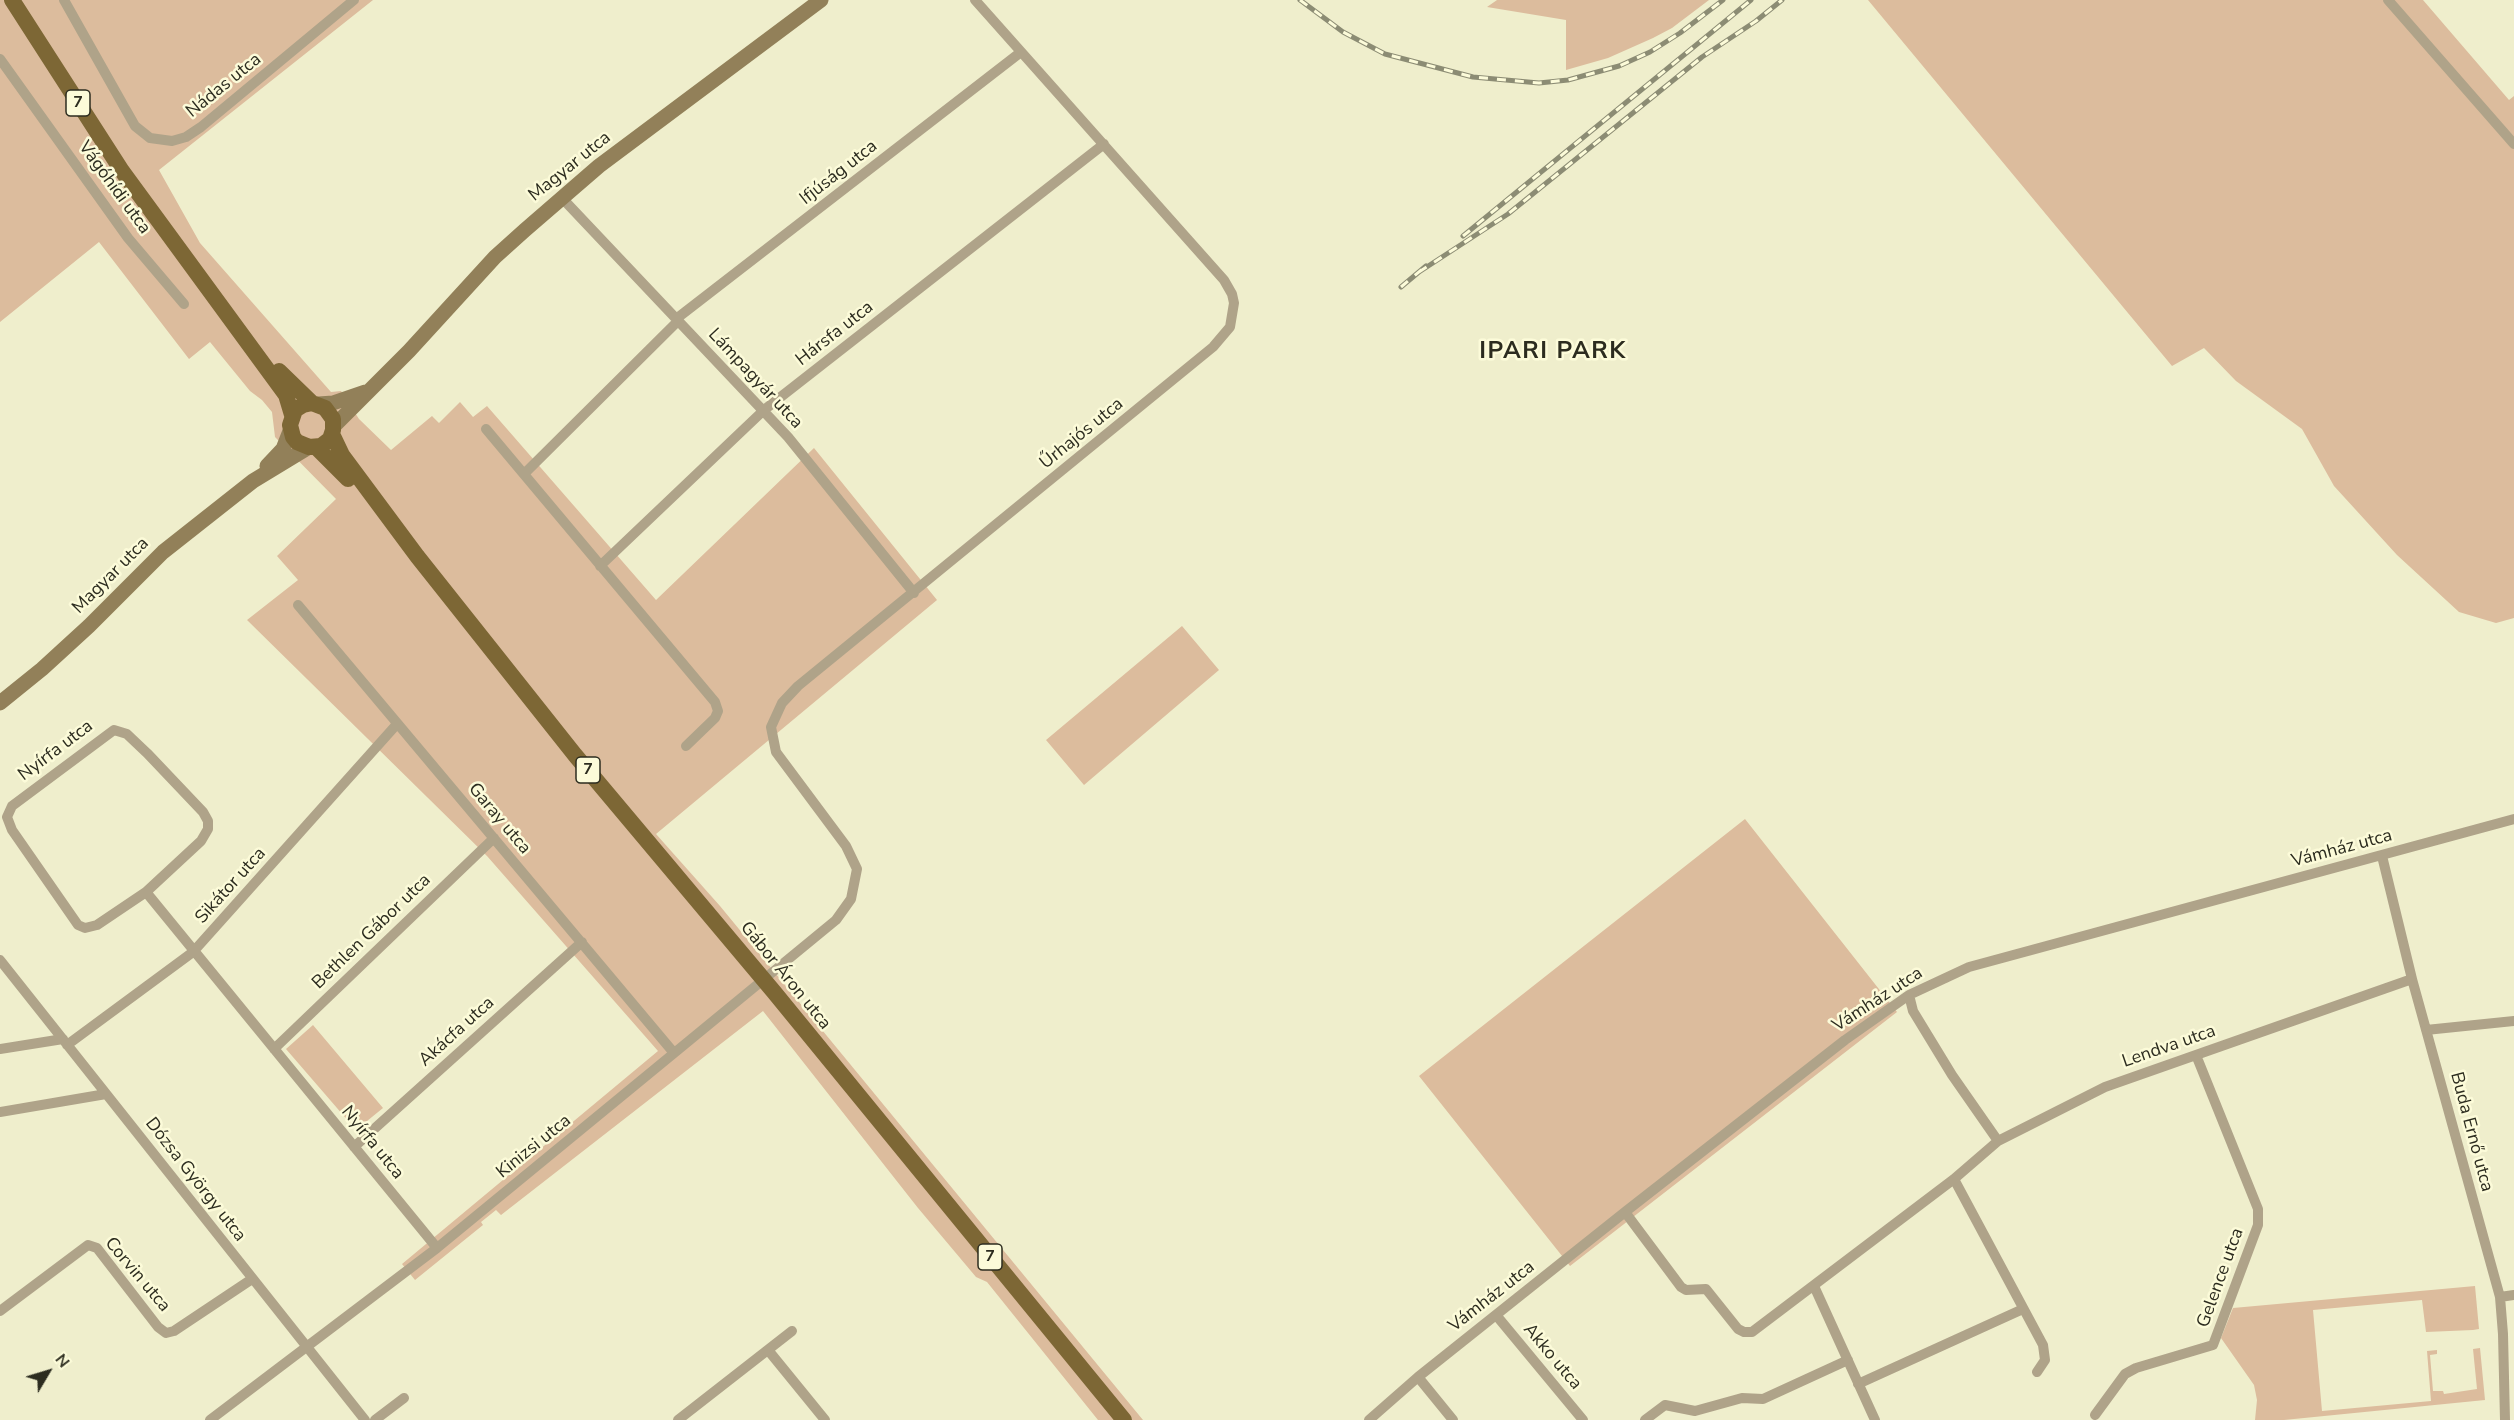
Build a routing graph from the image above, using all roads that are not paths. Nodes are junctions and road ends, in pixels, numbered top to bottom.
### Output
1 (12, 0) edge
2 (64, 0) edge
3 (354, 0) edge
4 (821, 0) edge
5 (975, 0) edge
6 (2388, 0) edge
7 (1021, 52) junction
8 (0, 59) edge
9 (1104, 144) junction
10 (2514, 144) edge
11 (562, 198) junction
12 (184, 304) dead end
13 (677, 320) junction
14 (242, 333) junction
15 (368, 391) junction
16 (316, 404) junction
17 (764, 410) junction
18 (291, 423) junction
19 (486, 429) dead end
20 (333, 430) junction
21 (312, 447) junction
22 (524, 474) junction
23 (253, 481) junction
24 (417, 556) junction
25 (600, 566) junction
26 (914, 593) junction
27 (298, 605) dead end
28 (0, 703) edge
29 (397, 724) junction
30 (686, 746) dead end
31 (2514, 819) edge
32 (494, 838) junction
33 (2382, 856) junction
34 (856, 879) joint
35 (146, 892) junction
36 (582, 942) junction
37 (193, 952) junction
38 (0, 960) edge
39 (2412, 979) junction
40 (764, 981) junction
41 (1909, 995) junction
42 (2514, 1021) edge
43 (2426, 1030) junction
44 (65, 1042) junction
45 (0, 1049) edge
46 (274, 1049) junction
47 (674, 1053) junction
48 (2196, 1055) junction
49 (106, 1094) junction
50 (0, 1112) edge
51 (1998, 1141) junction
52 (354, 1147) junction
53 (1954, 1179) junction
54 (1625, 1212) junction
55 (437, 1248) junction
56 (252, 1278) junction
57 (1814, 1286) junction
58 (2514, 1296) edge
59 (2500, 1297) junction
60 (2023, 1309) junction
61 (0, 1311) edge
62 (1496, 1315) junction
63 (792, 1331) dead end
64 (308, 1347) junction
65 (768, 1350) junction
66 (1848, 1360) junction
67 (2037, 1372) dead end
68 (1418, 1377) junction
69 (1858, 1384) junction
70 (404, 1398) dead end
71 (2095, 1415) dead end
72 (210, 1420) edge
73 (365, 1420) edge
74 (375, 1420) edge
75 (678, 1420) edge
76 (825, 1420) edge
77 (1124, 1420) edge
78 (1369, 1420) edge
79 (1453, 1420) edge
80 (1583, 1420) edge
81 (1645, 1420) edge
82 (1875, 1420) edge
83 (2505, 1420) edge

1 - 14 main road, 7
2 - 3 street, Nádas utca
4 - 11 main road, Magyar utca
5 - 7 street, Űrhajós utca
6 - 10 street
7 - 9 street, Űrhajós utca
7 - 13 street, Ifjúság utca
8 - 12 street, Vágóhídi utca
9 - 17 street, Hársfa utca
9 - 26 street, Űrhajós utca
11 - 13 street, Lámpagyár utca
11 - 15 main road, Magyar utca
13 - 17 street, Lámpagyár utca
13 - 22 street, Ifjúság utca
14 - 16 main road, 7
14 - 18 main road, 7
15 - 16 main road, Magyar utca
15 - 20 main road, Magyar utca
16 - 18 main road
16 - 20 main road, 7
17 - 25 street, Hársfa utca
17 - 26 street, Lámpagyár utca
18 - 21 main road, 7
18 - 23 main road, Magyar utca
19 - 22 street
20 - 21 main road
20 - 24 main road, Gábor Áron utca / 7
21 - 23 main road, Magyar utca
21 - 24 main road, Gábor Áron utca / 7
22 - 25 street
23 - 28 main road, Magyar utca
24 - 40 main road, Gábor Áron utca / 7
25 - 30 street
26 - 34 street, Űrhajós utca
27 - 29 street, Garay utca
29 - 32 street, Garay utca
29 - 37 street, Sikátor utca
31 - 33 street, Vámház utca
32 - 36 street, Garay utca
32 - 46 street, Bethlen Gábor utca
33 - 39 street, Buda Ernő utca
33 - 41 street, Vámház utca
34 - 40 street, Kinizsi utca
35 - 35 street, Nyírfa utca
35 - 37 street, Nyírfa utca
36 - 47 street, Garay utca
36 - 52 street, Akácfa utca
37 - 44 street, Sikátor utca
37 - 46 street, Nyírfa utca
38 - 44 street, Dózsa György utca
39 - 43 street, Buda Ernő utca
39 - 48 street, Lendva utca
40 - 47 street, Kinizsi utca
40 - 77 main road, Gábor Áron utca / 7
41 - 51 street
41 - 54 street, Vámház utca
42 - 43 street
43 - 59 street, Buda Ernő utca
44 - 45 street, Sikátor utca
44 - 49 street, Dózsa György utca
46 - 52 street, Nyírfa utca
47 - 55 street, Kinizsi utca
48 - 51 street, Lendva utca
48 - 71 street, Gelence utca
49 - 50 street
49 - 56 street, Dózsa György utca
51 - 53 street, Lendva utca
52 - 55 street, Nyírfa utca
53 - 57 street, Lendva utca
53 - 60 street
54 - 57 street, Lendva utca
54 - 62 street, Vámház utca
55 - 64 street, Kinizsi utca
56 - 61 street, Corvin utca
56 - 64 street, Dózsa György utca
57 - 66 street
58 - 59 street
59 - 83 street, Buda Ernő utca
60 - 67 street
60 - 69 street
62 - 68 street, Vámház utca
62 - 80 street, Akko utca
63 - 65 street
64 - 72 street, Kinizsi utca
64 - 73 street, Dózsa György utca
65 - 75 street
65 - 76 street
66 - 69 street
66 - 81 street
68 - 78 street, Vámház utca
68 - 79 street
69 - 82 street
70 - 74 street

